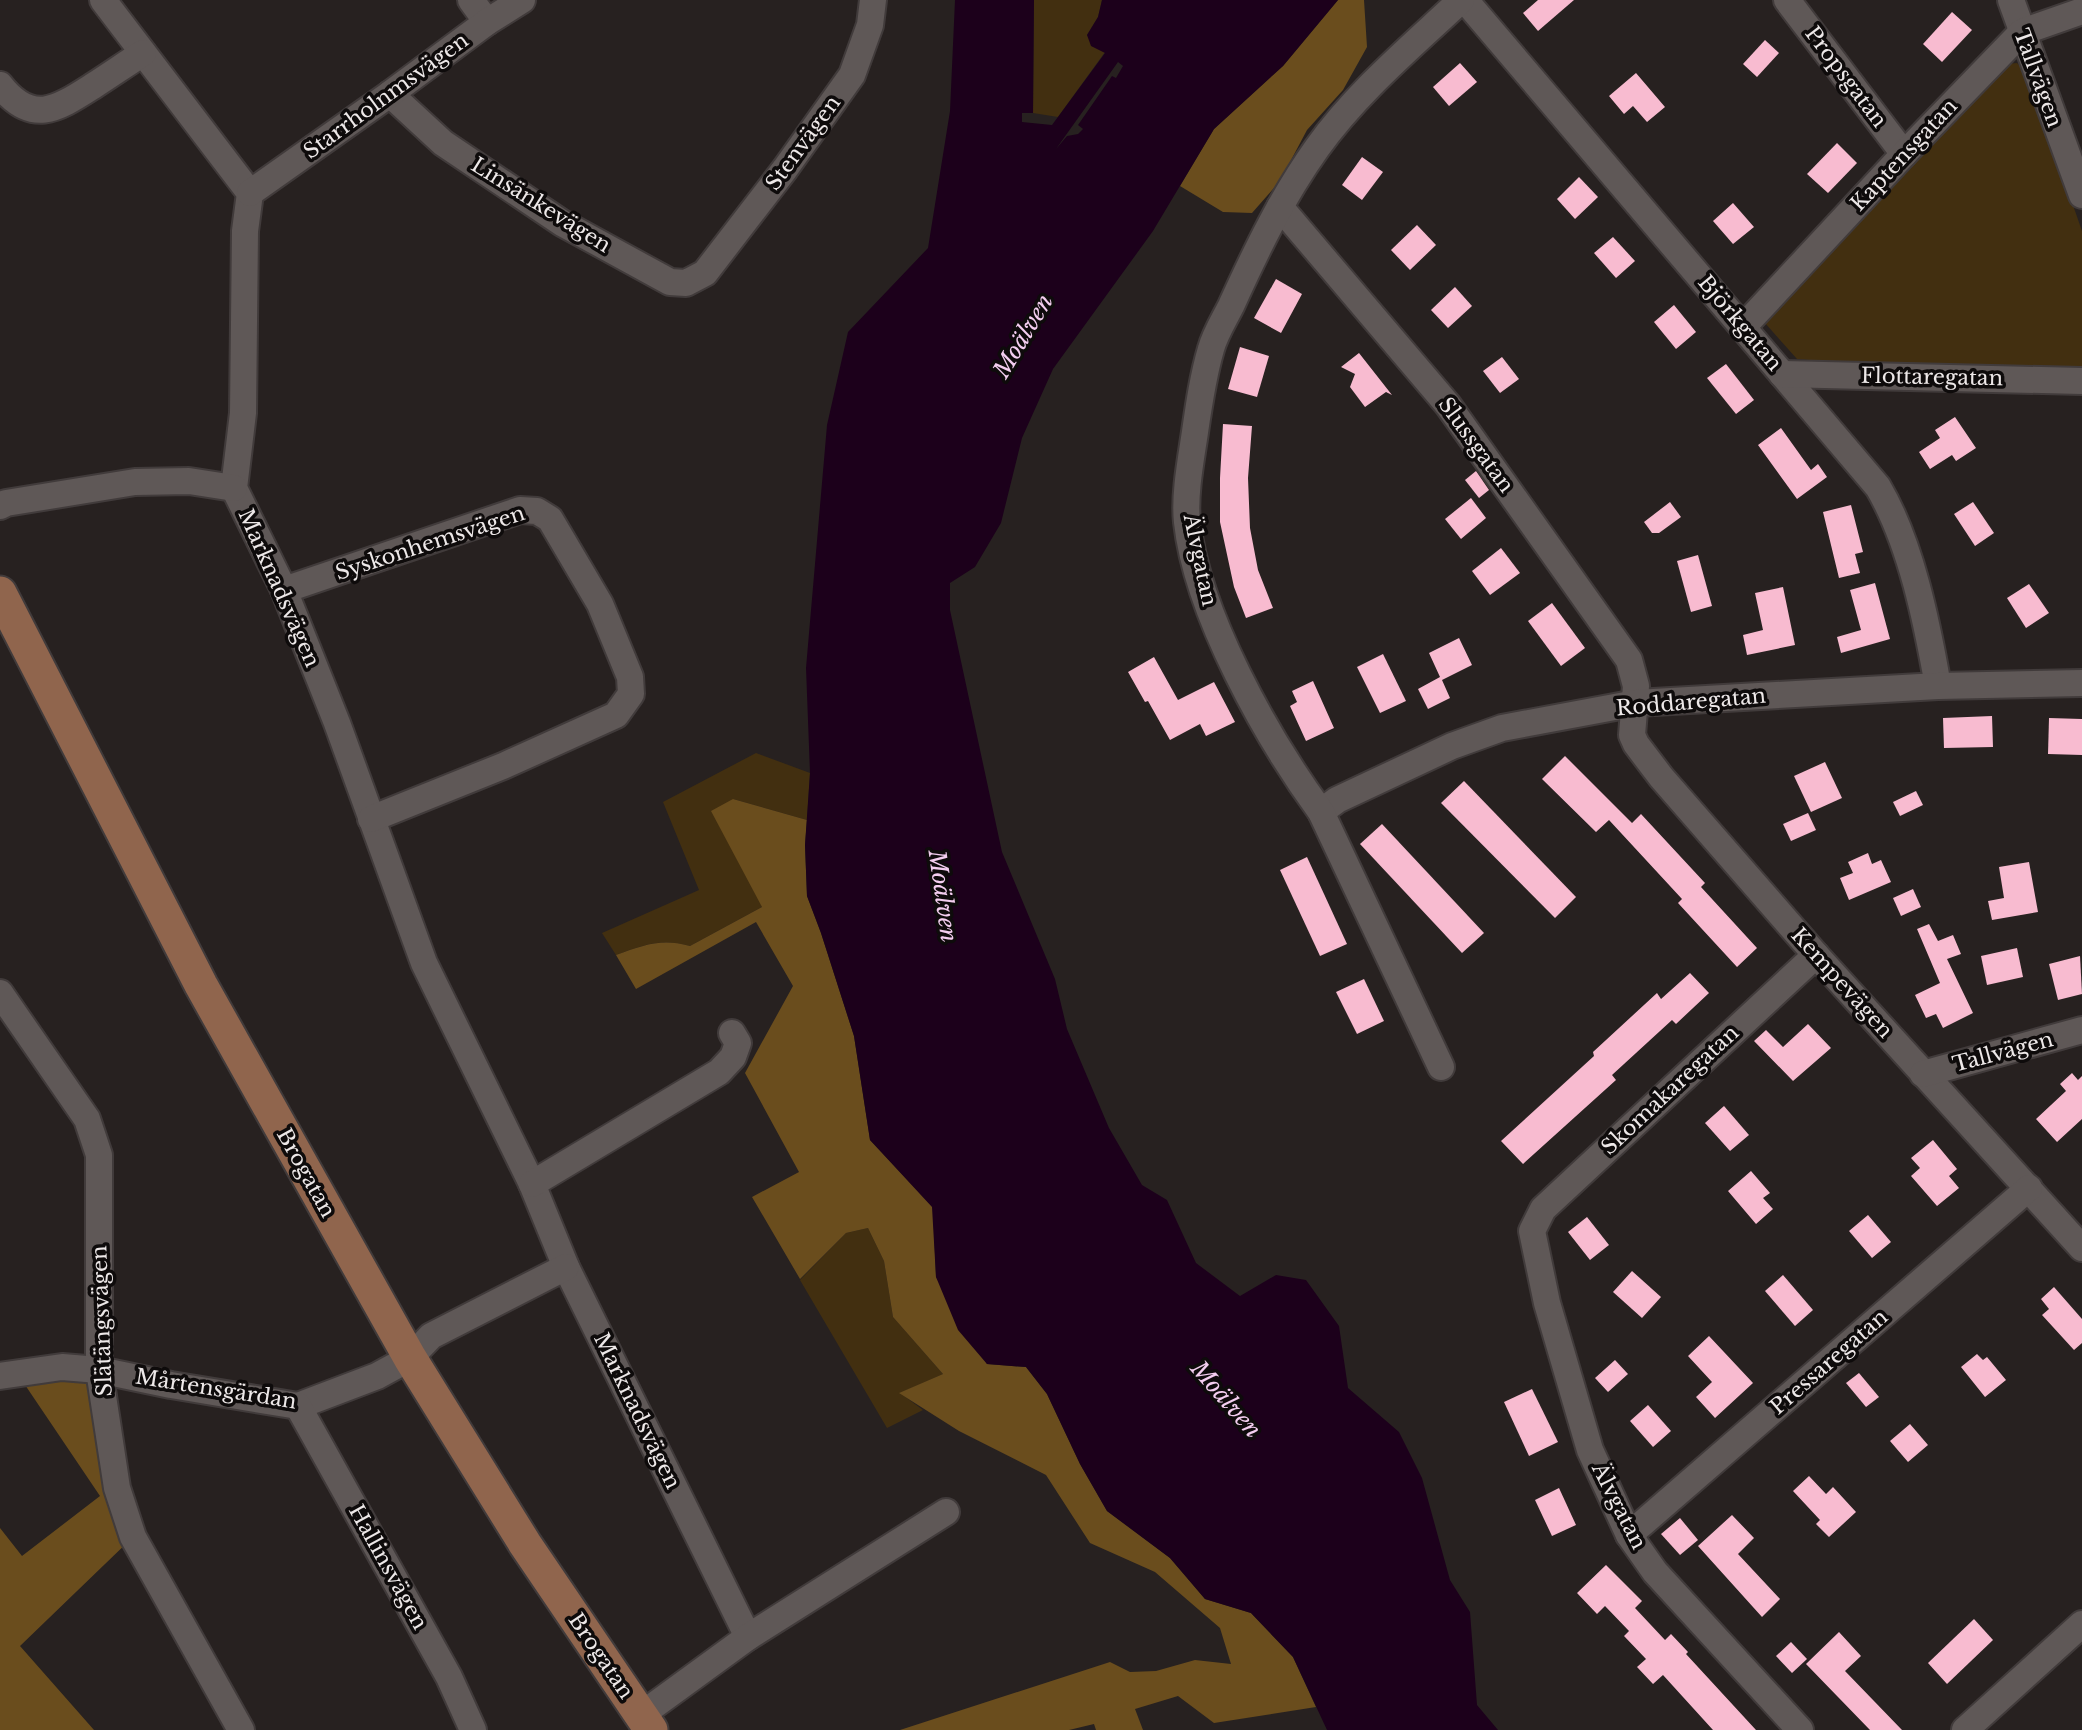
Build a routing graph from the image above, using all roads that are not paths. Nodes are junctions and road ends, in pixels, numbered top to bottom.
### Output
1 (103, 0) edge
2 (471, 0) edge
3 (522, 0) edge
4 (873, 0) edge
5 (1463, 0) edge
6 (1787, 0) edge
7 (2011, 0) edge
8 (2082, 11) edge
9 (487, 22) junction
10 (2022, 32) junction
11 (143, 53) junction
12 (0, 85) edge
13 (390, 94) junction
14 (1904, 154) junction
15 (250, 193) junction
16 (2082, 195) edge
17 (1280, 207) junction
18 (705, 273) joint
19 (1744, 326) junction
20 (1782, 374) junction
21 (2082, 381) edge
22 (234, 488) junction
23 (0, 506) edge
24 (284, 590) junction
25 (0, 593) edge
26 (2082, 683) edge
27 (1938, 686) junction
28 (1636, 704) junction
29 (1321, 813) junction
30 (371, 819) junction
31 (1816, 955) junction
32 (0, 993) edge
33 (2082, 1030) edge
34 (732, 1033) dead end
35 (1441, 1067) dead end
36 (1923, 1074) junction
37 (532, 1184) junction
38 (2029, 1188) junction
39 (1532, 1231) joint
40 (2082, 1248) edge
41 (566, 1267) junction
42 (410, 1358) junction
43 (99, 1370) junction
44 (0, 1376) edge
45 (298, 1406) junction
46 (946, 1512) dead end
47 (1629, 1535) junction
48 (2082, 1624) edge
49 (748, 1637) junction
50 (646, 1722) edge
51 (241, 1730) edge
52 (473, 1730) edge
53 (1800, 1730) edge
54 (1965, 1730) edge

1 - 11 street
2 - 9 street
3 - 9 street, Starrholnmsvägen
4 - 18 street, Stenvägen
5 - 17 street, Älvgatan
5 - 19 street, Björkgatan
6 - 14 street, Propsgatan
7 - 10 street, Tallvägen
8 - 10 street, Kaptensgatan
9 - 13 street, Starrholnmsvägen
10 - 14 street, Kaptensgatan
10 - 16 street, Tallvägen
11 - 12 street
11 - 15 street
13 - 15 street, Starrholnmsvägen
13 - 18 street, Linsänkevägen
14 - 19 street, Kaptensgatan
15 - 22 street, Marknadsvägen
17 - 28 street, Slussgatan
17 - 29 street, Älvgatan
19 - 20 street, Björkgatan
20 - 21 street, Flottaregatan
20 - 27 street, Björkgatan
22 - 23 street
22 - 24 street, Marknadsvägen
24 - 30 street, Marknadsvägen
24 - 30 street, Syskonhemsvägen
25 - 42 main road, Brogatan
26 - 27 street, Roddaregatan
27 - 28 street, Roddaregatan
28 - 29 street, Roddaregatan
28 - 31 street, Kempevägen
29 - 35 street, Älvgatan
30 - 37 street, Marknadsvägen
31 - 36 street, Kempevägen
31 - 39 street, Skomakaregatan
32 - 43 street, Slätängsvägen
33 - 36 street, Tallvägen
34 - 37 street
36 - 38 street, Kempevägen
37 - 41 street, Marknadsvägen
38 - 40 street, Kempevägen
38 - 47 street, Pressaregatan
39 - 47 street, Älvgatan
41 - 42 street, Mårtensgärdan
41 - 49 street, Marknadsvägen
42 - 45 street, Mårtensgärdan
42 - 50 main road, Brogatan
43 - 44 street, Mårtensgärdan
43 - 45 street, Mårtensgärdan
43 - 51 street, Slätängsvägen
45 - 52 street, Hallinsvägen
46 - 49 street
47 - 53 street, Älvgatan
48 - 54 street
49 - 50 street

